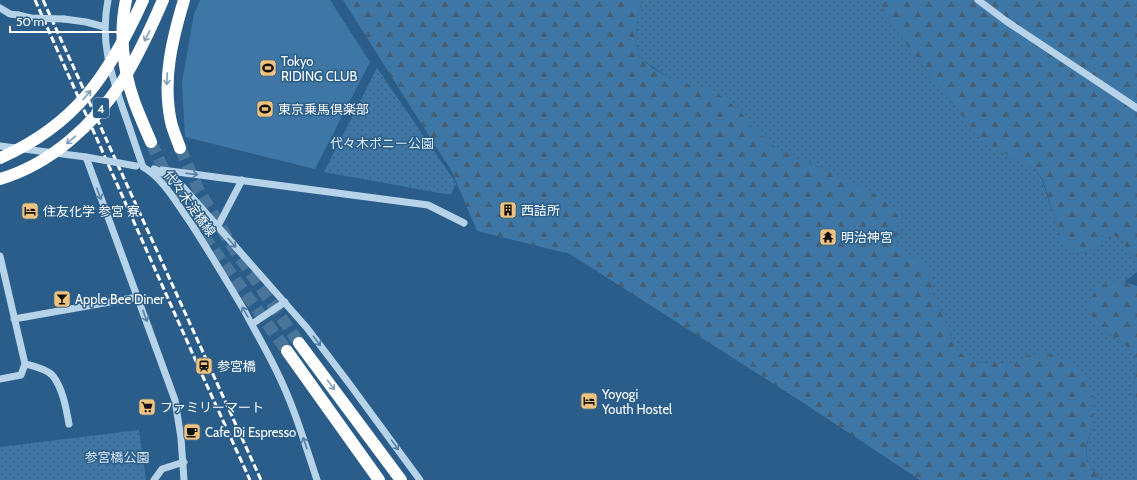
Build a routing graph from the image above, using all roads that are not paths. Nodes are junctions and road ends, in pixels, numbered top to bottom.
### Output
1 (108, 0) edge
2 (126, 0) edge
3 (143, 0) edge
4 (163, 0) edge
5 (184, 0) edge
6 (978, 0) edge
7 (0, 8) edge
8 (105, 26) junction
9 (1137, 108) edge
10 (151, 142) tunnel mouth
11 (0, 146) edge
12 (180, 148) tunnel mouth
13 (86, 157) junction
14 (0, 158) edge
15 (140, 167) junction
16 (154, 169) junction
17 (0, 179) edge
18 (242, 180) junction
19 (464, 222) dead end
20 (218, 226) junction
21 (0, 256) edge
22 (2, 272) edge
23 (138, 297) junction
24 (285, 302) junction
25 (14, 319) junction
26 (252, 324) junction
27 (300, 343) tunnel mouth
28 (287, 351) tunnel mouth
29 (25, 364) junction
30 (0, 379) edge
31 (70, 424) dead end
32 (184, 462) junction
33 (316, 477) edge
34 (154, 480) edge
35 (184, 480) edge
36 (320, 480) edge
37 (379, 480) edge
38 (401, 480) edge
39 (420, 480) edge

1 - 8 street
2 - 10 highway
14 -> 3 highway, 4, bridge
4 -> 17 highway, 4, bridge
5 -> 12 highway
6 - 9 street
7 - 8 street, bridge
8 - 15 street
11 - 13 street
13 - 15 street, bridge
13 -> 23 street
15 - 16 street
26 -> 15 street, 代々木淀橋線
16 -> 18 street, 代々木淀橋線
16 - 20 street, 代々木淀橋線
18 - 19 street, 代々木淀橋線
18 - 20 street, 代々木淀橋線
20 -> 24 street, 代々木淀橋線
21 - 22 street
22 - 25 street
23 - 25 street
23 -> 32 street
24 - 26 street
24 -> 39 street, 代々木淀橋線
25 - 29 street
33 -> 26 street, 代々木淀橋線
27 -> 38 highway
28 - 37 highway
29 - 30 street
29 - 31 street
32 - 34 street
32 - 35 street
33 - 36 street, 代々木淀橋線

